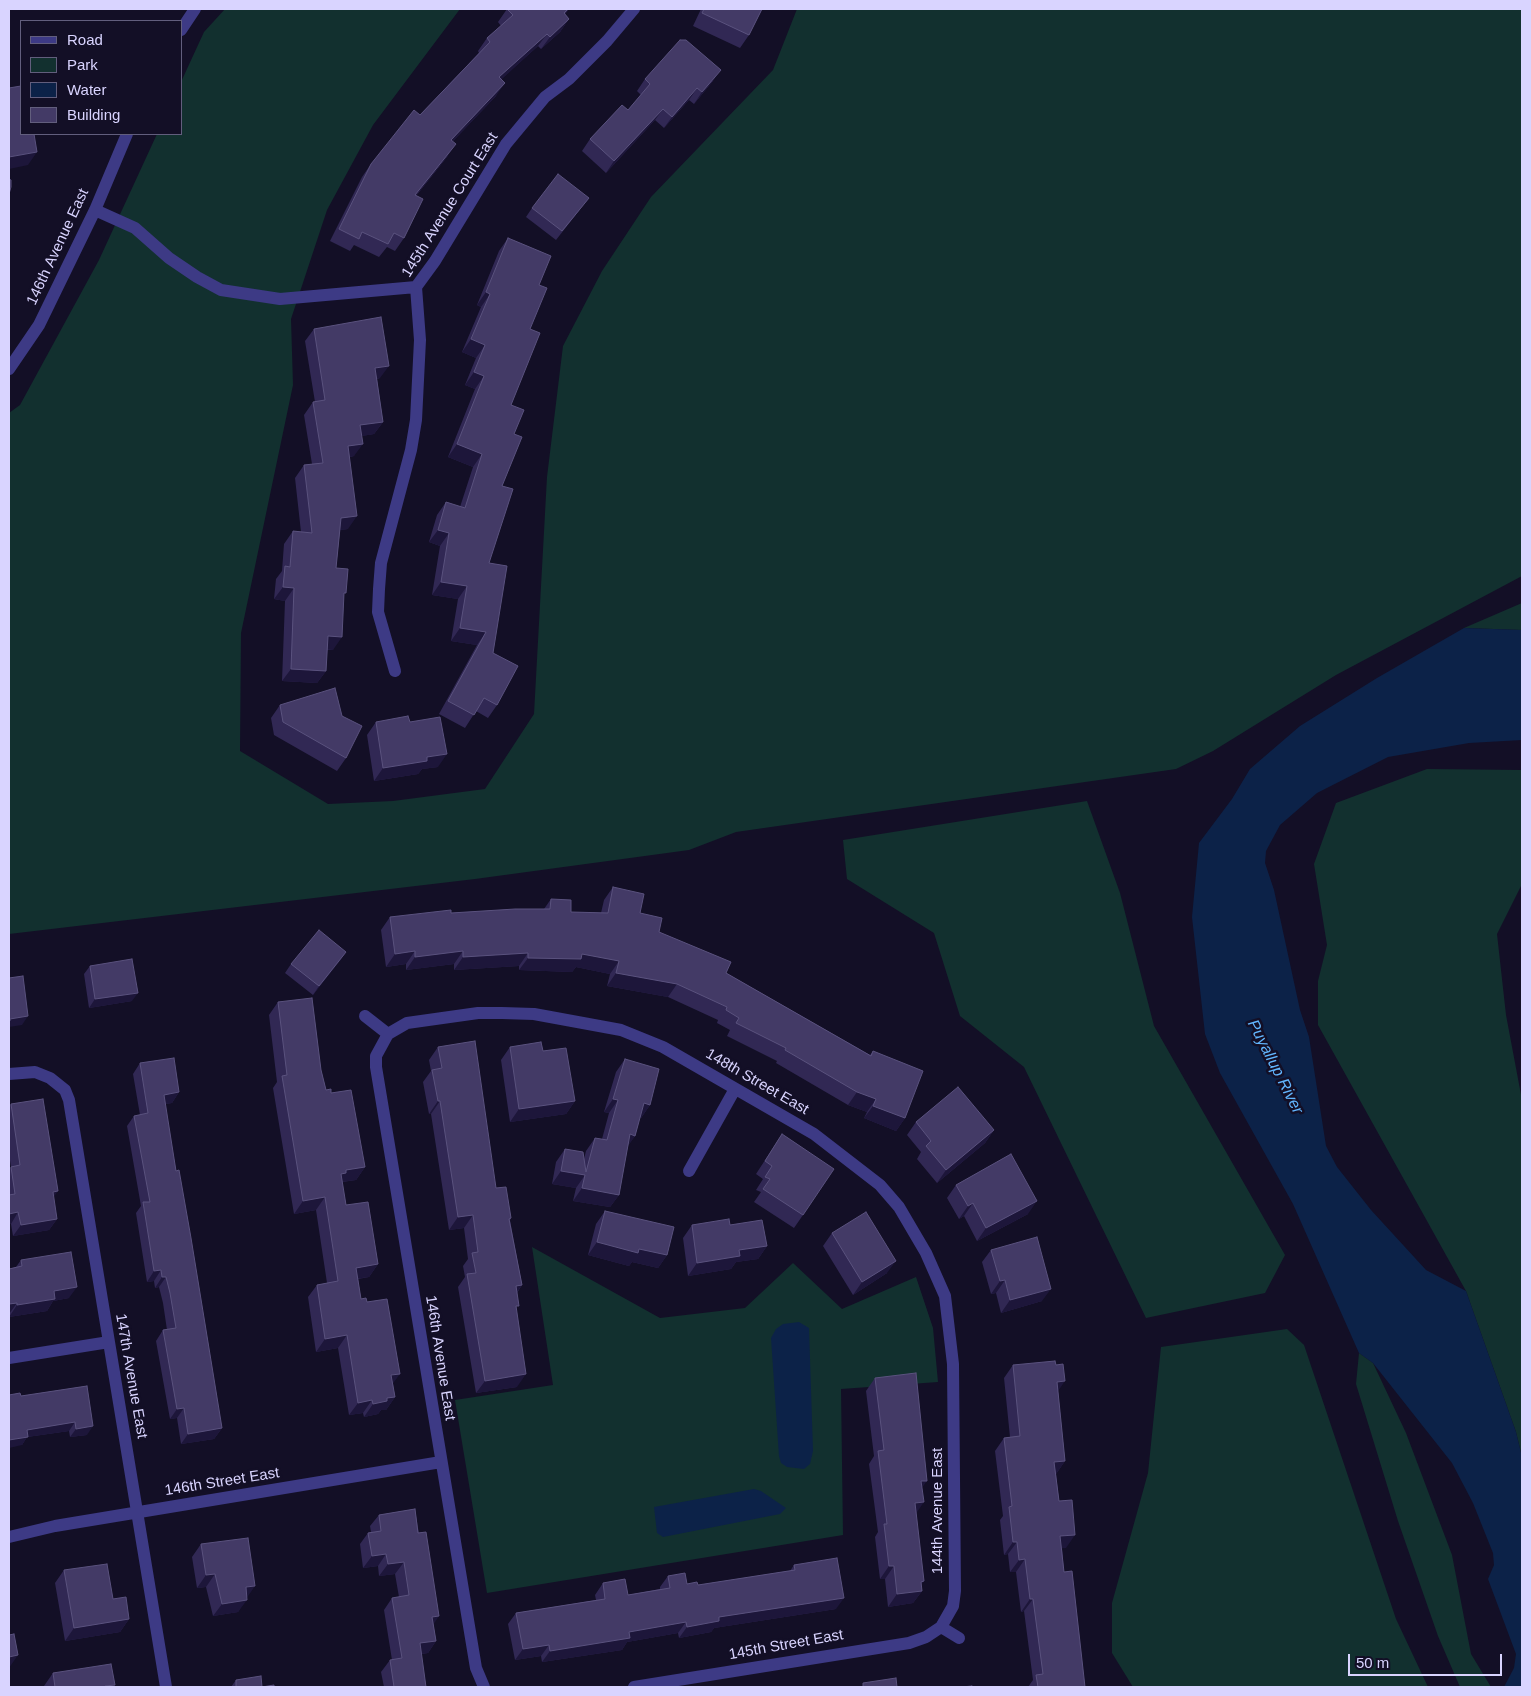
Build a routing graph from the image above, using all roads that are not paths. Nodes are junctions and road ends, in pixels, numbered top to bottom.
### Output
1 (195, 9) edge
2 (634, 9) edge
3 (182, 28) edge
4 (127, 135) edge
5 (94, 210) junction
6 (416, 287) junction
7 (9, 369) edge
8 (395, 671) dead end
9 (365, 1016) dead end
10 (388, 1034) junction
11 (9, 1074) edge
12 (735, 1089) junction
13 (689, 1171) dead end
14 (109, 1342) junction
15 (9, 1358) edge
16 (953, 1390) joint
17 (441, 1462) junction
18 (138, 1513) junction
19 (9, 1537) edge
20 (941, 1627) junction
21 (959, 1638) dead end
22 (166, 1687) edge
23 (484, 1687) edge
24 (634, 1687) edge

1 - 3 street
2 - 6 street, 145th Avenue Court East
4 - 5 street, 146th Avenue East
5 - 6 street
5 - 7 street, 146th Avenue East
6 - 8 street, 145th Avenue Court East
9 - 10 street
10 - 12 street, 148th Street East
10 - 17 street, 146th Avenue East
11 - 14 street, 147th Avenue East
12 - 13 street
12 - 16 street, 148th Street East
14 - 15 street
14 - 18 street, 147th Avenue East
16 - 20 street, 144th Avenue East
17 - 18 street, 146th Street East
17 - 23 street, 146th Avenue East
18 - 19 street, 146th Street East
18 - 22 street, 147th Avenue East
20 - 21 street
20 - 24 street, 145th Street East

